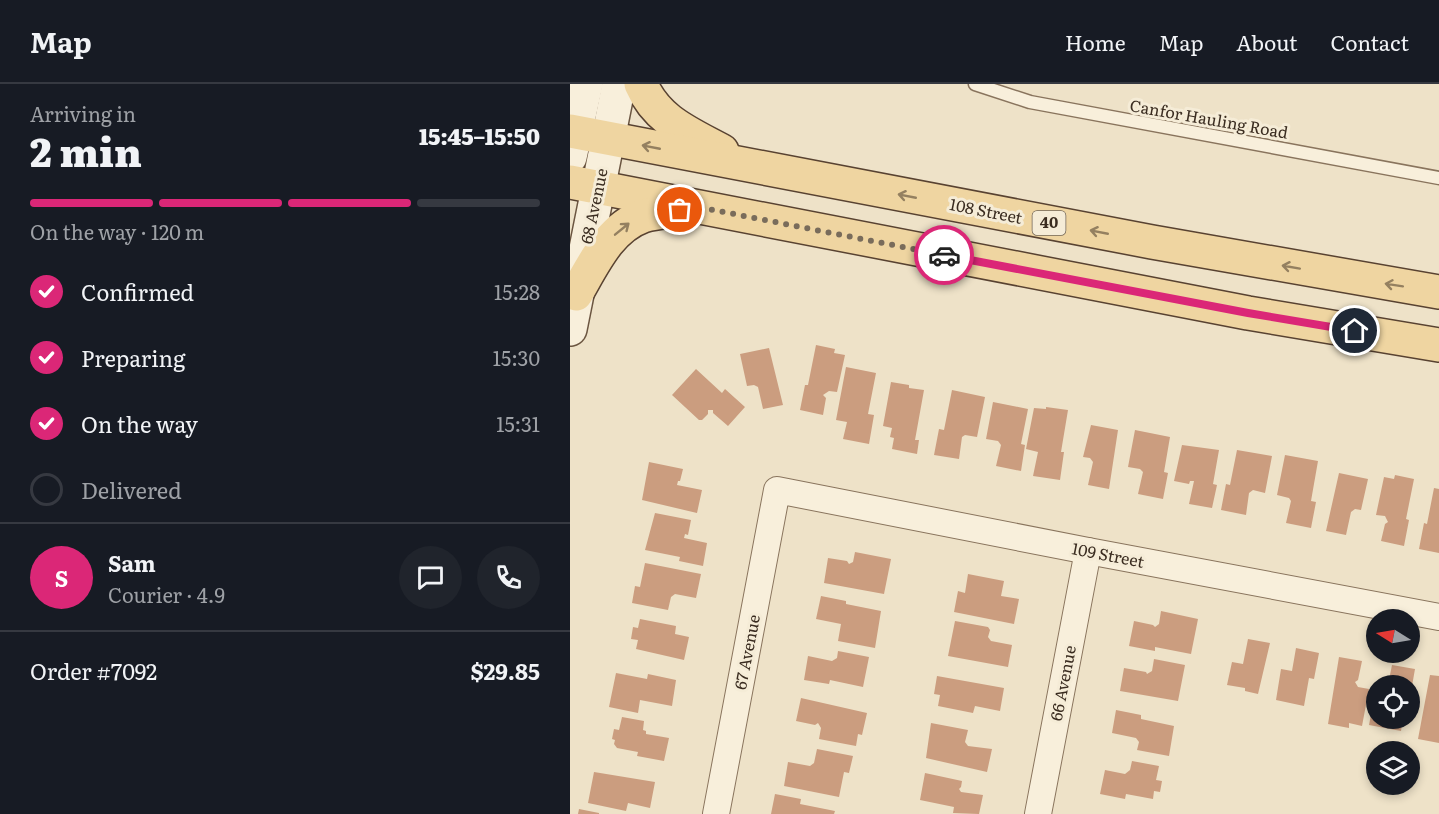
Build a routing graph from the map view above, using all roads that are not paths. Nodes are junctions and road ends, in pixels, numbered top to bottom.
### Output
1 (586, 84) edge
2 (619, 84) edge
3 (641, 84) edge
4 (975, 84) edge
5 (581, 140) edge
6 (750, 166) junction
7 (1439, 178) edge
8 (584, 184) edge
9 (698, 207) junction
10 (1439, 292) edge
11 (576, 294) junction
12 (570, 329) edge
13 (1439, 345) edge
14 (777, 490) joint
15 (1088, 551) junction
16 (1439, 617) edge
17 (716, 814) edge
18 (1038, 814) edge

1 - 5 main road, 68 Avenue
2 - 5 main road, 68 Avenue
3 - 6 main road
4 - 7 lane, Canfor Hauling Road
6 -> 5 main road, 108 Street / 40
5 - 8 main road, 68 Avenue
10 -> 6 main road, 108 Street / 40
8 - 9 main road
8 - 11 main road, 68 Avenue
11 -> 9 main road
9 - 13 main road
11 - 12 main road, 68 Avenue
14 - 15 street, 109 Street
14 - 17 street, 67 Avenue
15 - 16 street, 109 Street
15 - 18 street, 66 Avenue

